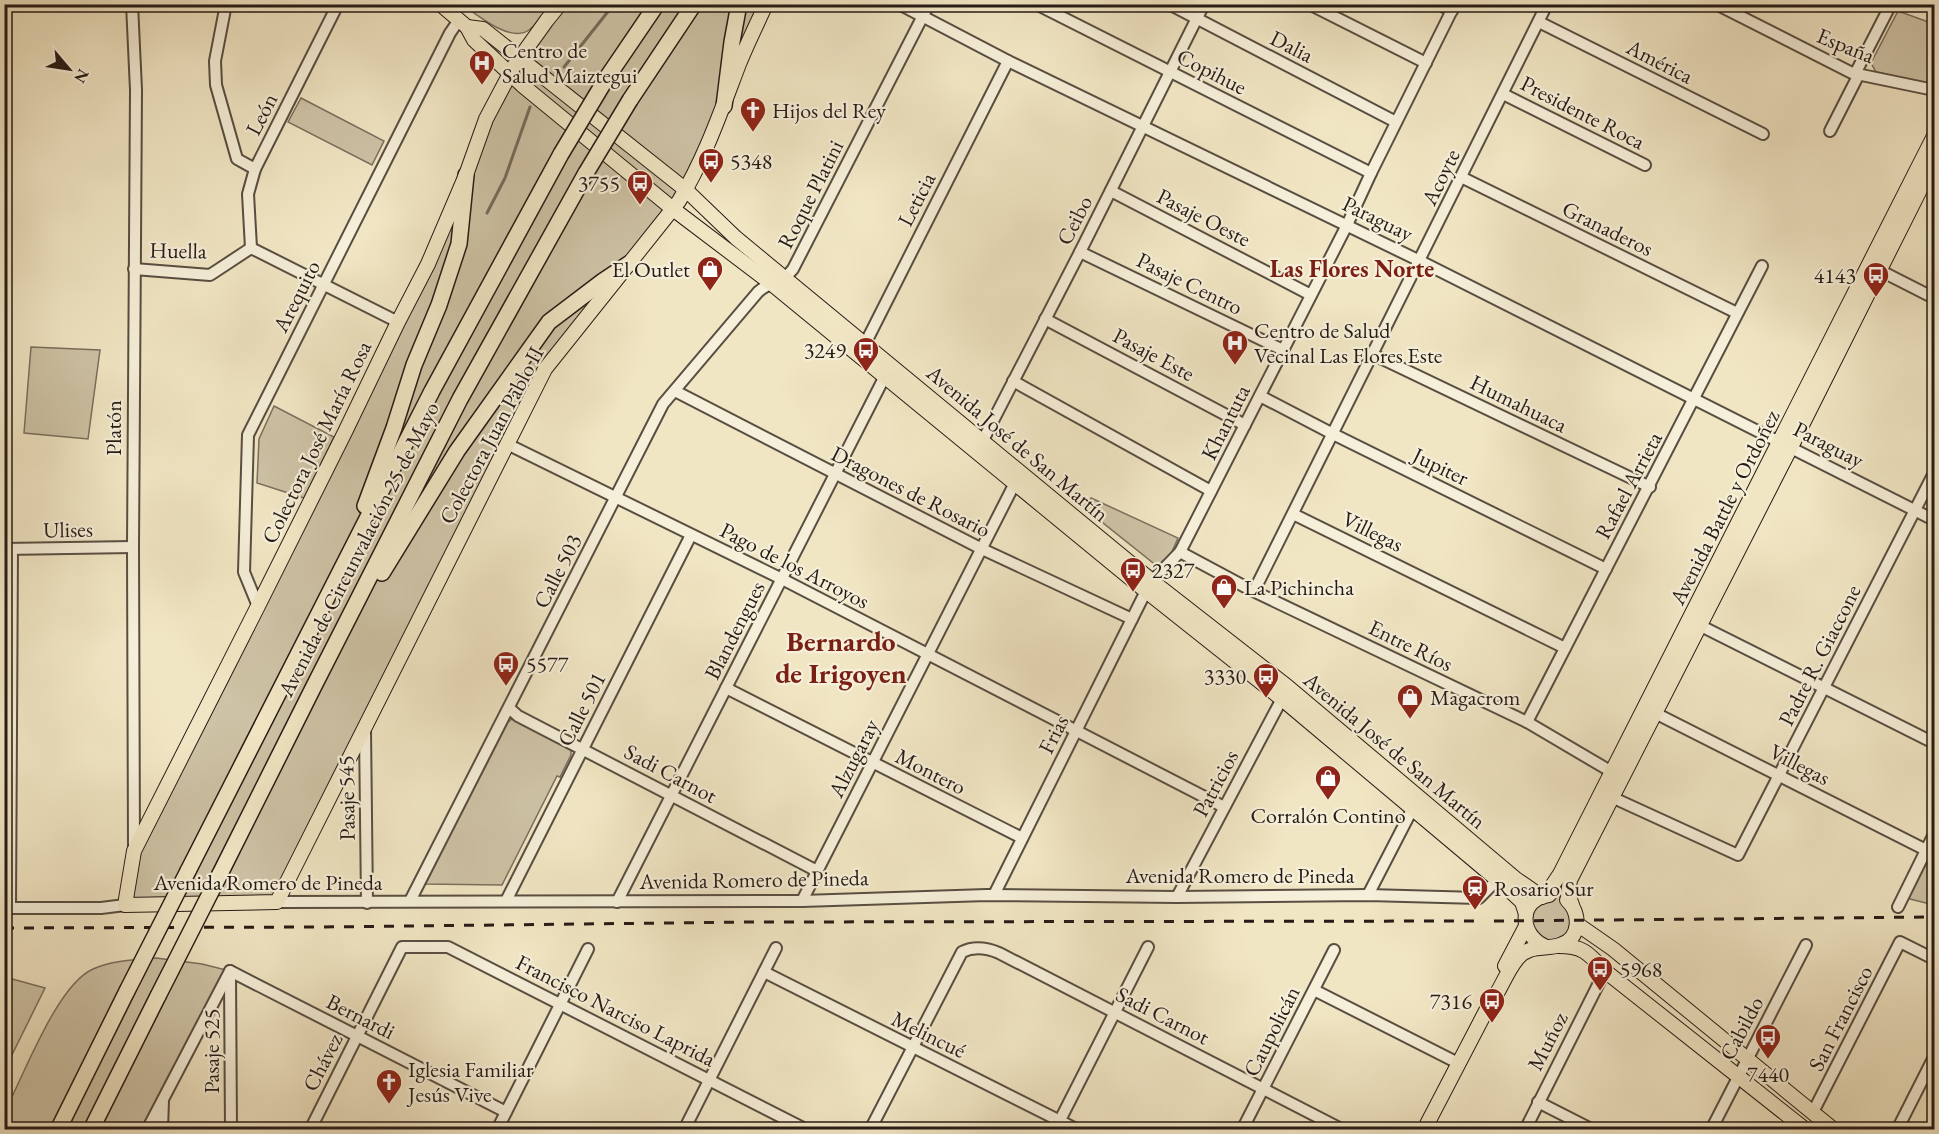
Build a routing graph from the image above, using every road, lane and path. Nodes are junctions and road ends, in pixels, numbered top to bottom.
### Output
1 (132, 4) edge
2 (226, 4) edge
3 (338, 4) edge
4 (440, 4) edge
5 (560, 4) edge
6 (657, 4) edge
7 (694, 4) edge
8 (739, 4) edge
9 (766, 4) edge
10 (899, 4) edge
11 (929, 4) edge
12 (1036, 4) edge
13 (1169, 4) edge
14 (1204, 4) edge
15 (1309, 4) edge
16 (1439, 4) edge
17 (1547, 4) edge
18 (1716, 4) edge
19 (1891, 4) edge
20 (1454, 8) edge
21 (923, 17) junction
22 (1197, 19) junction
23 (1539, 22) junction
24 (463, 24) junction
25 (520, 58) junction
26 (1008, 61) junction
27 (1426, 63) junction
28 (1170, 72) junction
29 (510, 73) junction
30 (1857, 74) junction
31 (1935, 90) edge
32 (1503, 94) junction
33 (724, 106) junction
34 (1396, 122) junction
35 (1144, 126) junction
36 (1830, 131) dead end
37 (1763, 134) dead end
38 (1935, 136) edge
39 (1935, 162) edge
40 (1645, 165) dead end
41 (255, 170) junction
42 (1371, 173) junction
43 (466, 176) junction
44 (1461, 177) junction
45 (686, 190) junction
46 (1111, 191) junction
47 (673, 209) junction
48 (1347, 225) junction
49 (251, 248) junction
50 (1080, 252) junction
51 (1420, 261) junction
52 (630, 263) junction
53 (1762, 266) dead end
54 (1874, 268) junction
55 (134, 269) junction
56 (785, 278) junction
57 (772, 284) junction
58 (323, 286) junction
59 (1311, 295) junction
60 (1935, 298) edge
61 (1737, 313) junction
62 (1045, 319) junction
63 (398, 322) junction
64 (862, 349) junction
65 (1283, 350) junction
66 (1372, 354) junction
67 (885, 376) junction
68 (1013, 381) junction
69 (675, 391) junction
70 (1260, 396) junction
71 (1694, 400) junction
72 (1245, 425) junction
73 (1332, 434) junction
74 (507, 444) junction
75 (1786, 444) junction
76 (980, 446) junction
77 (1935, 473) edge
78 (835, 475) junction
79 (1018, 478) junction
80 (1650, 487) junction
81 (1212, 491) junction
82 (616, 498) junction
83 (1916, 510) junction
84 (1293, 513) junction
85 (1935, 520) edge
86 (691, 535) junction
87 (132, 547) junction
88 (8, 549) edge
89 (982, 549) junction
90 (1180, 552) junction
91 (1606, 569) junction
92 (338, 576) junction
93 (782, 579) junction
94 (1149, 586) junction
95 (1254, 591) junction
96 (258, 606) junction
97 (1132, 619) junction
98 (1695, 623) junction
99 (1565, 648) junction
100 (928, 655) junction
101 (314, 686) junction
102 (726, 688) junction
103 (1824, 688) junction
104 (1285, 693) junction
105 (509, 708) junction
106 (1655, 713) junction
107 (1527, 722) junction
108 (365, 729) junction
109 (1077, 731) junction
110 (1935, 743) edge
111 (583, 749) junction
112 (872, 763) junction
113 (1778, 775) junction
114 (1617, 776) junction
115 (1607, 794) junction
116 (672, 796) junction
117 (1415, 803) junction
118 (1224, 807) junction
119 (1935, 834) edge
120 (1022, 838) junction
121 (1926, 850) junction
122 (134, 851) junction
123 (817, 871) junction
124 (1497, 880) junction
125 (994, 895) junction
126 (1368, 895) junction
127 (1544, 896) junction
128 (1177, 897) junction
129 (410, 901) junction
130 (506, 901) junction
131 (802, 901) junction
132 (277, 902) junction
133 (617, 902) junction
134 (367, 903) junction
135 (125, 905) junction
136 (1572, 905) junction
137 (1898, 906) dead end
138 (7, 908) edge
139 (1526, 920) junction
140 (1578, 924) junction
141 (1806, 945) dead end
142 (1553, 946) junction
143 (402, 947) joint
144 (1148, 947) dead end
145 (776, 948) dead end
146 (588, 949) dead end
147 (1334, 950) dead end
148 (1935, 959) edge
149 (1605, 971) junction
150 (230, 972) junction
151 (764, 972) junction
152 (1314, 990) junction
153 (561, 1003) junction
154 (1488, 1007) junction
155 (1114, 1012) junction
156 (357, 1036) junction
157 (913, 1048) junction
158 (1935, 1057) edge
159 (1747, 1058) junction
160 (1458, 1063) junction
161 (1738, 1075) junction
162 (710, 1078) junction
163 (1264, 1088) junction
164 (164, 1097) junction
165 (1539, 1102) junction
166 (506, 1112) junction
167 (1813, 1112) junction
168 (1058, 1125) edge
169 (58, 1130) edge
170 (91, 1130) edge
171 (147, 1130) edge
172 (162, 1130) edge
173 (231, 1130) edge
174 (310, 1130) edge
175 (497, 1130) edge
176 (684, 1130) edge
177 (807, 1130) edge
178 (870, 1130) edge
179 (1078, 1130) edge
180 (1242, 1130) edge
181 (1343, 1130) edge
182 (1424, 1130) edge
183 (1525, 1130) edge
184 (1593, 1130) edge
185 (1711, 1130) edge
186 (1806, 1130) edge
187 (1834, 1130) edge
188 (1897, 1130) edge

1 - 55 street, Platón
2 - 41 street
3 - 41 street, León
4 - 24 main road, Avenida José de San Martín
5 - 25 main road, Colectora José María Rosa
6 - 92 highway, Avenida de Circunvalación 25 de Mayo, bridge
7 - 101 highway, Avenida de Circunvalación 25 de Mayo, bridge
8 - 33 highway
9 - 33 main road, Colectora Juan Pablo II
10 - 21 street, Paraguay
11 - 21 street, Roque Platini
12 - 28 street, Copihue
13 - 22 street, Dalia
14 - 22 street, Ceibo
15 - 27 street
16 - 20 street
17 - 23 street, Acoyte
18 - 30 street, España
19 - 30 street
20 - 27 street, Khantuta
21 - 26 street, Paraguay
21 - 56 street, Roque Platini
22 - 28 street, Ceibo
22 - 34 street, Dalia
23 - 32 street, Acoyte
23 - 37 street, América
24 - 25 main road, Avenida José de San Martín
24 - 29 main road, Avenida José de San Martín
24 - 58 street, Arequito
25 - 29 main road, Colectora José María Rosa
25 - 45 main road, Avenida José de San Martín
26 - 35 street, Paraguay
26 - 64 street, Leticia
27 - 34 street, Khantuta
28 - 35 street, Ceibo
28 - 42 street, Copihue
29 - 43 main road, Colectora José María Rosa
29 - 47 main road, Avenida José de San Martín
30 - 31 street, España
30 - 36 street
32 - 40 street, Presidente Roca
32 - 44 street, Acoyte
33 - 45 main road, Colectora Juan Pablo II
34 - 42 street, Khantuta
35 - 46 street, Ceibo
35 - 48 street, Paraguay
38 - 54 main road, Avenida Battle y Ordoñez
39 - 54 main road, Avenida Battle y Ordoñez
41 - 49 street, León
42 - 48 street, Khantuta
43 - 63 main road, Colectora José María Rosa
43 - 92 highway
44 - 51 street, Acoyte
44 - 61 street, Granaderos
45 - 47 main road, Colectora Juan Pablo II
45 - 56 main road, Avenida José de San Martín
46 - 50 street, Ceibo
46 - 59 street, Pasaje Oeste
47 - 52 main road, Colectora Juan Pablo II
47 - 57 main road, Avenida José de San Martín
48 - 51 street, Paraguay
48 - 59 street, Khantuta
49 - 55 street, Huella
49 - 58 street
50 - 62 street, Ceibo
50 - 65 street, Pasaje Centro
51 - 66 street, Acoyte
51 - 71 street, Paraguay
52 - 74 main road, Colectora Juan Pablo II
52 - 101 highway
53 - 61 street, Rafael Arrieta
54 - 60 street
54 - 75 main road, Avenida Battle y Ordoñez
55 - 87 street, Platón
56 - 57 street, Roque Platini
56 - 64 main road, Avenida José de San Martín
57 - 64 main road, Avenida José de San Martín
57 - 69 street, Calle 503
58 - 63 street
58 - 96 street, Arequito
59 - 65 street, Khantuta
61 - 71 street, Rafael Arrieta
62 - 68 street, Ceibo
62 - 72 street, Pasaje Este
63 - 96 main road, Colectora José María Rosa
64 - 67 main road, Avenida José de San Martín
64 - 76 main road, Avenida José de San Martín
65 - 70 street, Khantuta
66 - 73 street, Acoyte
66 - 80 street, Humahuaca
67 - 76 main road, Avenida José de San Martín
67 - 78 street, Blandengues
68 - 76 street, Ceibo
68 - 81 street
69 - 78 street, Dragones de Rosario
69 - 82 street, Calle 503
70 - 72 street, Khantuta
70 - 73 street, Jupiter
71 - 75 street, Paraguay
71 - 80 street, Rafael Arrieta
72 - 81 street, Khantuta
73 - 84 street, Acoyte
73 - 91 street, Jupiter
74 - 82 street, Pago de los Arroyos
74 - 108 main road, Colectora Juan Pablo II
75 - 83 street, Paraguay
75 - 98 main road, Avenida Battle y Ordoñez
76 - 79 main road, Avenida José de San Martín
77 - 83 street, Padre R. Giaccone
78 - 89 street, Dragones de Rosario
78 - 93 street, Blandengues
79 - 89 street, Alzugaray
79 - 94 main road, Avenida José de San Martín
80 - 91 street, Rafael Arrieta
81 - 90 street, Khantuta
82 - 86 street, Pago de los Arroyos
82 - 105 street, Calle 503
83 - 85 street, Paraguay
83 - 103 street, Padre R. Giaccone
84 - 95 street, Acoyte
84 - 99 street, Villegas
86 - 93 street, Pago de los Arroyos
86 - 111 street, Calle 501
87 - 88 street, Ulises
87 - 122 street, Platón
88 - 138 street
89 - 97 street, Dragones de Rosario
89 - 100 street, Alzugaray
90 - 94 street, Khantuta
90 - 95 street, Entre Ríos
91 - 99 street, Rafael Arrieta
92 - 169 highway, Avenida de Circunvalación 25 de Mayo, bridge
93 - 100 street, Pago de los Arroyos
93 - 102 street, Blandengues
94 - 97 street, Frias
94 - 104 main road, Avenida José de San Martín
95 - 107 street, Entre Ríos
96 - 122 main road, Colectora José María Rosa
97 - 109 street, Frias
98 - 103 street
98 - 106 main road, Avenida Battle y Ordoñez
98 - 114 main road, Avenida Battle y Ordoñez
99 - 107 street, Rafael Arrieta
100 - 109 street, Pago de los Arroyos
100 - 112 street, Alzugaray
101 - 170 highway, Avenida de Circunvalación 25 de Mayo, bridge
102 - 112 street, Montero
102 - 116 street, Blandengues
103 - 110 street
103 - 113 street, Padre R. Giaccone
104 - 117 main road, Avenida José de San Martín
104 - 118 street, Patricios
105 - 111 street, Sadi Carnot
105 - 129 street, Calle 503
106 - 113 street, Villegas
106 - 114 main road, Avenida Battle y Ordoñez
107 - 114 street, Entre Ríos
108 - 132 main road, Colectora Juan Pablo II
108 - 134 street, Pasaje 545
109 - 118 street, Pago de los Arroyos
109 - 120 street, Frias
111 - 116 street, Sadi Carnot
111 - 130 street, Calle 501
112 - 120 street, Montero
112 - 123 street, Alzugaray
113 - 115 street, Padre R. Giaccone
113 - 121 street, Villegas
114 - 115 main road, Avenida Battle y Ordoñez
115 - 127 main road, Avenida Battle y Ordoñez
115 - 136 main road, Avenida Battle y Ordoñez
116 - 123 street, Sadi Carnot
116 - 133 street, Blandengues
117 - 124 main road, Avenida José de San Martín
117 - 126 street
117 - 127 main road, Avenida José de San Martín
118 - 128 street, Patricios
119 - 121 street
120 - 125 street, Frias
121 - 137 street
122 - 135 main road, Colectora José María Rosa
123 - 131 street, Alzugaray
124 - 126 street, Avenida Romero de Pineda
124 - 139 main road, Avenida José de San Martín
125 - 128 street, Avenida Romero de Pineda
125 - 131 street, Avenida Romero de Pineda
126 - 128 street, Avenida Romero de Pineda
127 - 136 main road
127 - 139 main road
129 - 130 street, Avenida Romero de Pineda
129 - 134 street, Avenida Romero de Pineda
130 - 133 street, Avenida Romero de Pineda
131 - 133 street, Avenida Romero de Pineda
132 - 134 street, Avenida Romero de Pineda
132 - 135 main road, Avenida Romero de Pineda
135 - 138 street, Avenida Romero de Pineda
136 - 140 main road
139 - 142 main road
139 - 154 main road
140 - 142 main road
140 - 159 main road
141 - 159 street, Cabildo
142 - 149 main road
142 - 154 main road
143 - 153 street, Francisco Narciso Laprida
143 - 156 street, Chávez
144 - 155 street
145 - 151 street
146 - 153 street
147 - 152 street, Caupolicán
148 - 167 street, San Francisco
149 - 161 main road
149 - 165 street, Muñoz
150 - 156 street, Bernardi
150 - 164 street
150 - 173 street, Pasaje 525
151 - 157 street, Melincué
151 - 162 street
152 - 160 street
152 - 163 street, Caupolicán
153 - 162 street, Francisco Narciso Laprida
153 - 166 street
154 - 160 main road
155 - 157 street, Sadi Carnot
155 - 163 street, Sadi Carnot
155 - 168 street
156 - 166 street, Bernardi
156 - 174 street, Chávez
157 - 168 street, Melincué
157 - 178 street
158 - 188 street
159 - 161 street, Cabildo
159 - 167 main road
160 - 182 main road
161 - 185 street, Cabildo
161 - 186 main road
162 - 176 street
162 - 177 street, Francisco Narciso Laprida
163 - 180 street, Caupolicán
163 - 181 street, Sadi Carnot
164 - 171 street
164 - 172 street
165 - 183 street, Muñoz
165 - 184 street
166 - 175 street
167 - 187 main road
168 - 179 street, Melincué

